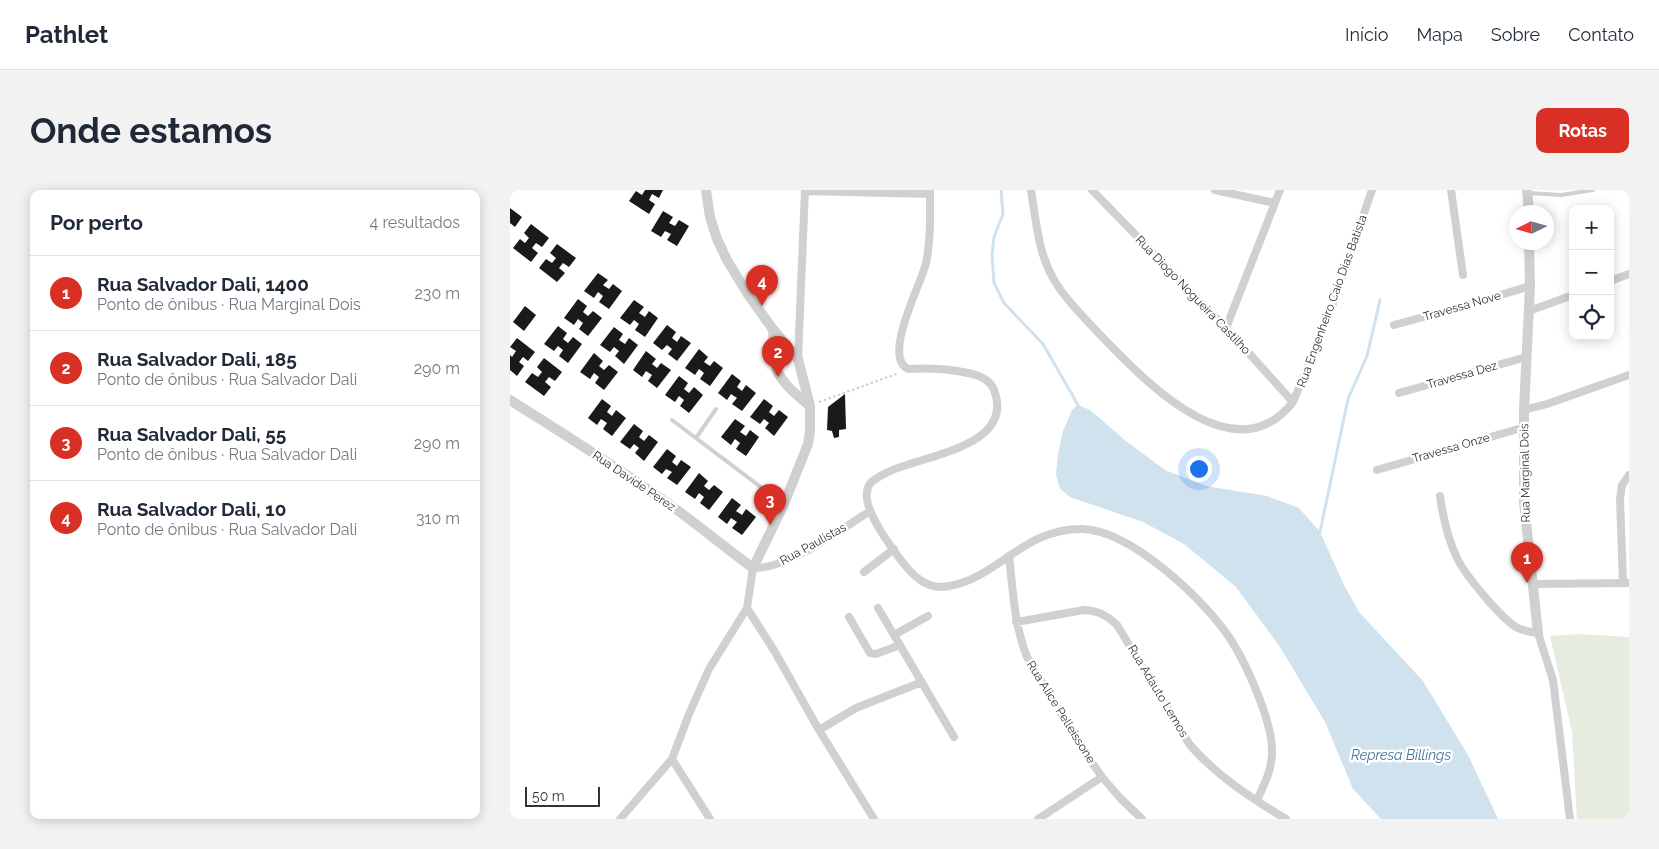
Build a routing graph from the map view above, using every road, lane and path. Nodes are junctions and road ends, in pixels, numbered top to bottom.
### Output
1 (706, 190) edge
2 (805, 190) edge
3 (1031, 190) edge
4 (1215, 190) edge
5 (1280, 190) edge
6 (1372, 190) edge
7 (1451, 190) edge
8 (1593, 190) edge
9 (1095, 191) edge
10 (1528, 191) edge
11 (930, 192) edge
12 (1275, 203) junction
13 (1529, 205) edge
14 (1529, 250) edge
15 (1629, 274) edge
16 (1463, 275) dead end
17 (1614, 280) edge
18 (1530, 286) junction
19 (1569, 296) edge
20 (1529, 311) junction
21 (1394, 325) dead end
22 (772, 328) junction
23 (1226, 328) junction
24 (795, 355) junction
25 (774, 358) junction
26 (1526, 358) junction
27 (908, 369) junction
28 (803, 373) junction
29 (1629, 375) edge
30 (785, 383) junction
31 (1399, 394) dead end
32 (510, 400) edge
33 (1293, 402) junction
34 (810, 406) junction
35 (716, 409) dead end
36 (1524, 410) junction
37 (672, 420) dead end
38 (1525, 427) junction
39 (696, 438) junction
40 (1378, 470) dead end
41 (1629, 475) edge
42 (1440, 496) dead end
43 (784, 504) junction
44 (870, 511) junction
45 (894, 549) junction
46 (1009, 556) junction
47 (754, 568) junction
48 (864, 572) dead end
49 (1626, 583) edge
50 (1533, 584) junction
51 (747, 608) junction
52 (878, 608) dead end
53 (928, 616) dead end
54 (849, 617) dead end
55 (1016, 622) junction
56 (1538, 633) junction
57 (894, 635) junction
58 (900, 645) junction
59 (922, 682) junction
60 (819, 730) junction
61 (954, 737) dead end
62 (672, 759) junction
63 (1102, 777) junction
64 (1257, 800) junction
65 (620, 819) edge
66 (710, 819) edge
67 (874, 819) edge
68 (1038, 819) edge
69 (1142, 819) edge
70 (1286, 819) edge
71 (1570, 819) edge

1 - 22 street
2 - 11 street
2 - 24 street
3 - 33 street, Rua Engenheiro Caio Dias Batista
4 - 12 street
5 - 12 street
6 - 33 street, Rua Engenheiro Caio Dias Batista
7 - 16 street
8 - 10 lane
9 - 23 street, Rua Diogo Nogueira Castilho
10 - 13 street
11 - 27 street
12 - 23 street
14 - 18 street, Rua Marginal Dois
15 - 17 street
18 - 20 street, Rua Marginal Dois
18 - 21 street, Travessa Nove
19 - 20 street
20 - 26 street, Rua Marginal Dois
22 - 24 street
22 - 25 street
23 - 33 street, Rua Diogo Nogueira Castilho
24 - 25 street
24 - 28 street
25 - 30 street
26 - 31 street, Travessa Dez
26 - 36 street, Rua Marginal Dois
27 - 34 path
27 - 44 street
28 - 30 street
28 - 34 street
29 - 36 street
30 - 34 street
32 - 47 street, Rua Davide Perez
34 - 43 street
35 - 39 lane
36 - 38 street, Rua Marginal Dois
37 - 39 lane
38 - 40 street, Travessa Onze
38 - 50 street, Rua Marginal Dois
39 - 43 lane
41 - 49 street
42 - 56 street
43 - 47 street
44 - 45 street
44 - 47 street, Rua Paulistas
45 - 46 street
45 - 48 street
46 - 55 street, Rua Alice Pelleissone
46 - 64 street
47 - 51 street
49 - 50 street
50 - 56 street, Rua Marginal Dois
51 - 60 street
51 - 62 street
52 - 57 street
53 - 57 street
54 - 58 street
55 - 63 street, Rua Alice Pelleissone
55 - 64 street, Rua Adauto Lemos
56 - 71 street, Rua Marginal Dois
57 - 58 street
58 - 59 street
59 - 60 street
59 - 61 street
60 - 67 street
62 - 65 street
62 - 66 street
63 - 68 street
63 - 69 street
64 - 70 street, Rua Adauto Lemos

